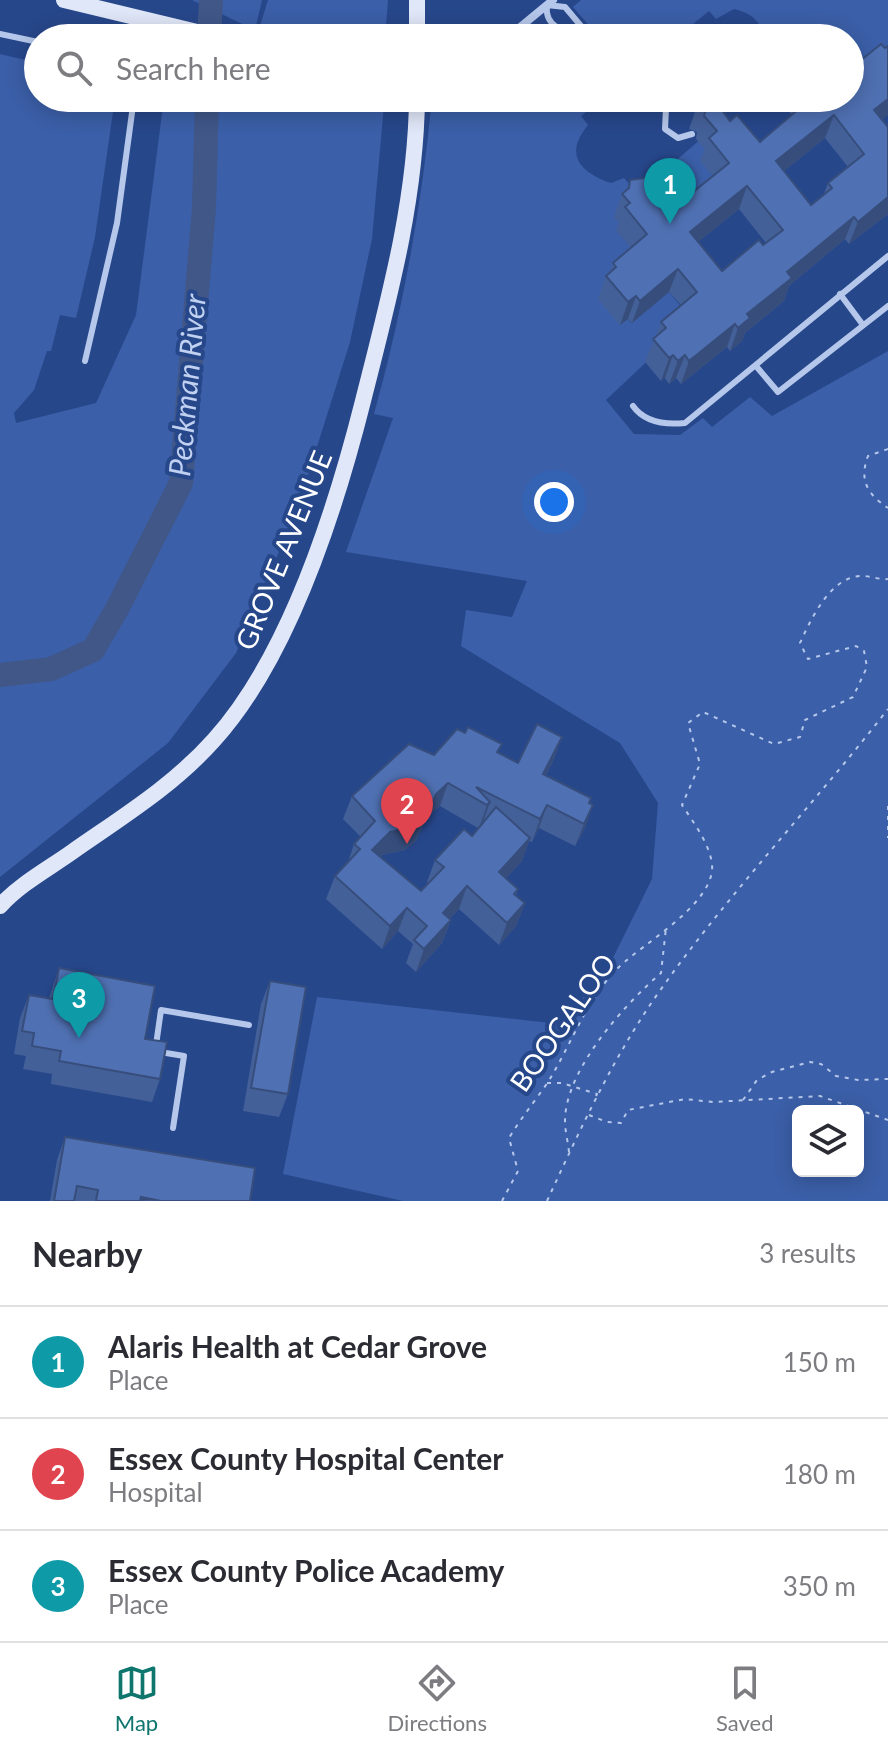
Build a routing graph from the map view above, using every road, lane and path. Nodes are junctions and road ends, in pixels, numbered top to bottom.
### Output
1 (64, 0) edge
2 (417, 0) edge
3 (550, 3) edge
4 (112, 6) edge
5 (150, 21) junction
6 (149, 24) edge
7 (163, 24) edge
8 (417, 24) edge
9 (524, 24) edge
10 (551, 24) edge
11 (579, 24) edge
12 (0, 34) edge
13 (24, 39) edge
14 (132, 112) edge
15 (415, 112) edge
16 (666, 112) edge
17 (692, 134) dead end
18 (888, 256) edge
19 (840, 294) junction
20 (888, 306) edge
21 (863, 325) junction
22 (85, 361) dead end
23 (756, 366) junction
24 (633, 406) dead end
25 (888, 449) edge
26 (888, 508) edge
27 (888, 579) edge
28 (888, 709) edge
29 (888, 806) edge
30 (888, 838) edge
31 (0, 906) edge
32 (666, 928) junction
33 (249, 1025) dead end
34 (888, 1079) edge
35 (547, 1083) junction
36 (573, 1087) junction
37 (743, 1101) junction
38 (589, 1115) junction
39 (888, 1120) edge
40 (173, 1128) dead end
41 (569, 1153) junction
42 (502, 1201) edge
43 (547, 1201) edge

1 - 4 street
2 - 8 street
3 - 9 street
3 - 10 lane
3 - 11 lane
4 - 5 street
5 - 6 lane
5 - 7 street
12 - 13 lane
14 - 22 lane
15 - 31 street, GROVE AVENUE
16 - 17 lane
18 - 19 lane
19 - 21 lane
19 - 23 lane
20 - 21 lane
21 - 23 lane
23 - 24 lane
25 - 26 path
27 - 32 path, BOOGALOO
28 - 38 path
29 - 30 path
32 - 35 path, BOOGALOO
32 - 36 path
33 - 40 lane
34 - 37 path
35 - 36 path
35 - 42 path, BOOGALOO
36 - 38 path
36 - 41 path
37 - 38 path
37 - 39 path
38 - 41 path
41 - 43 path

